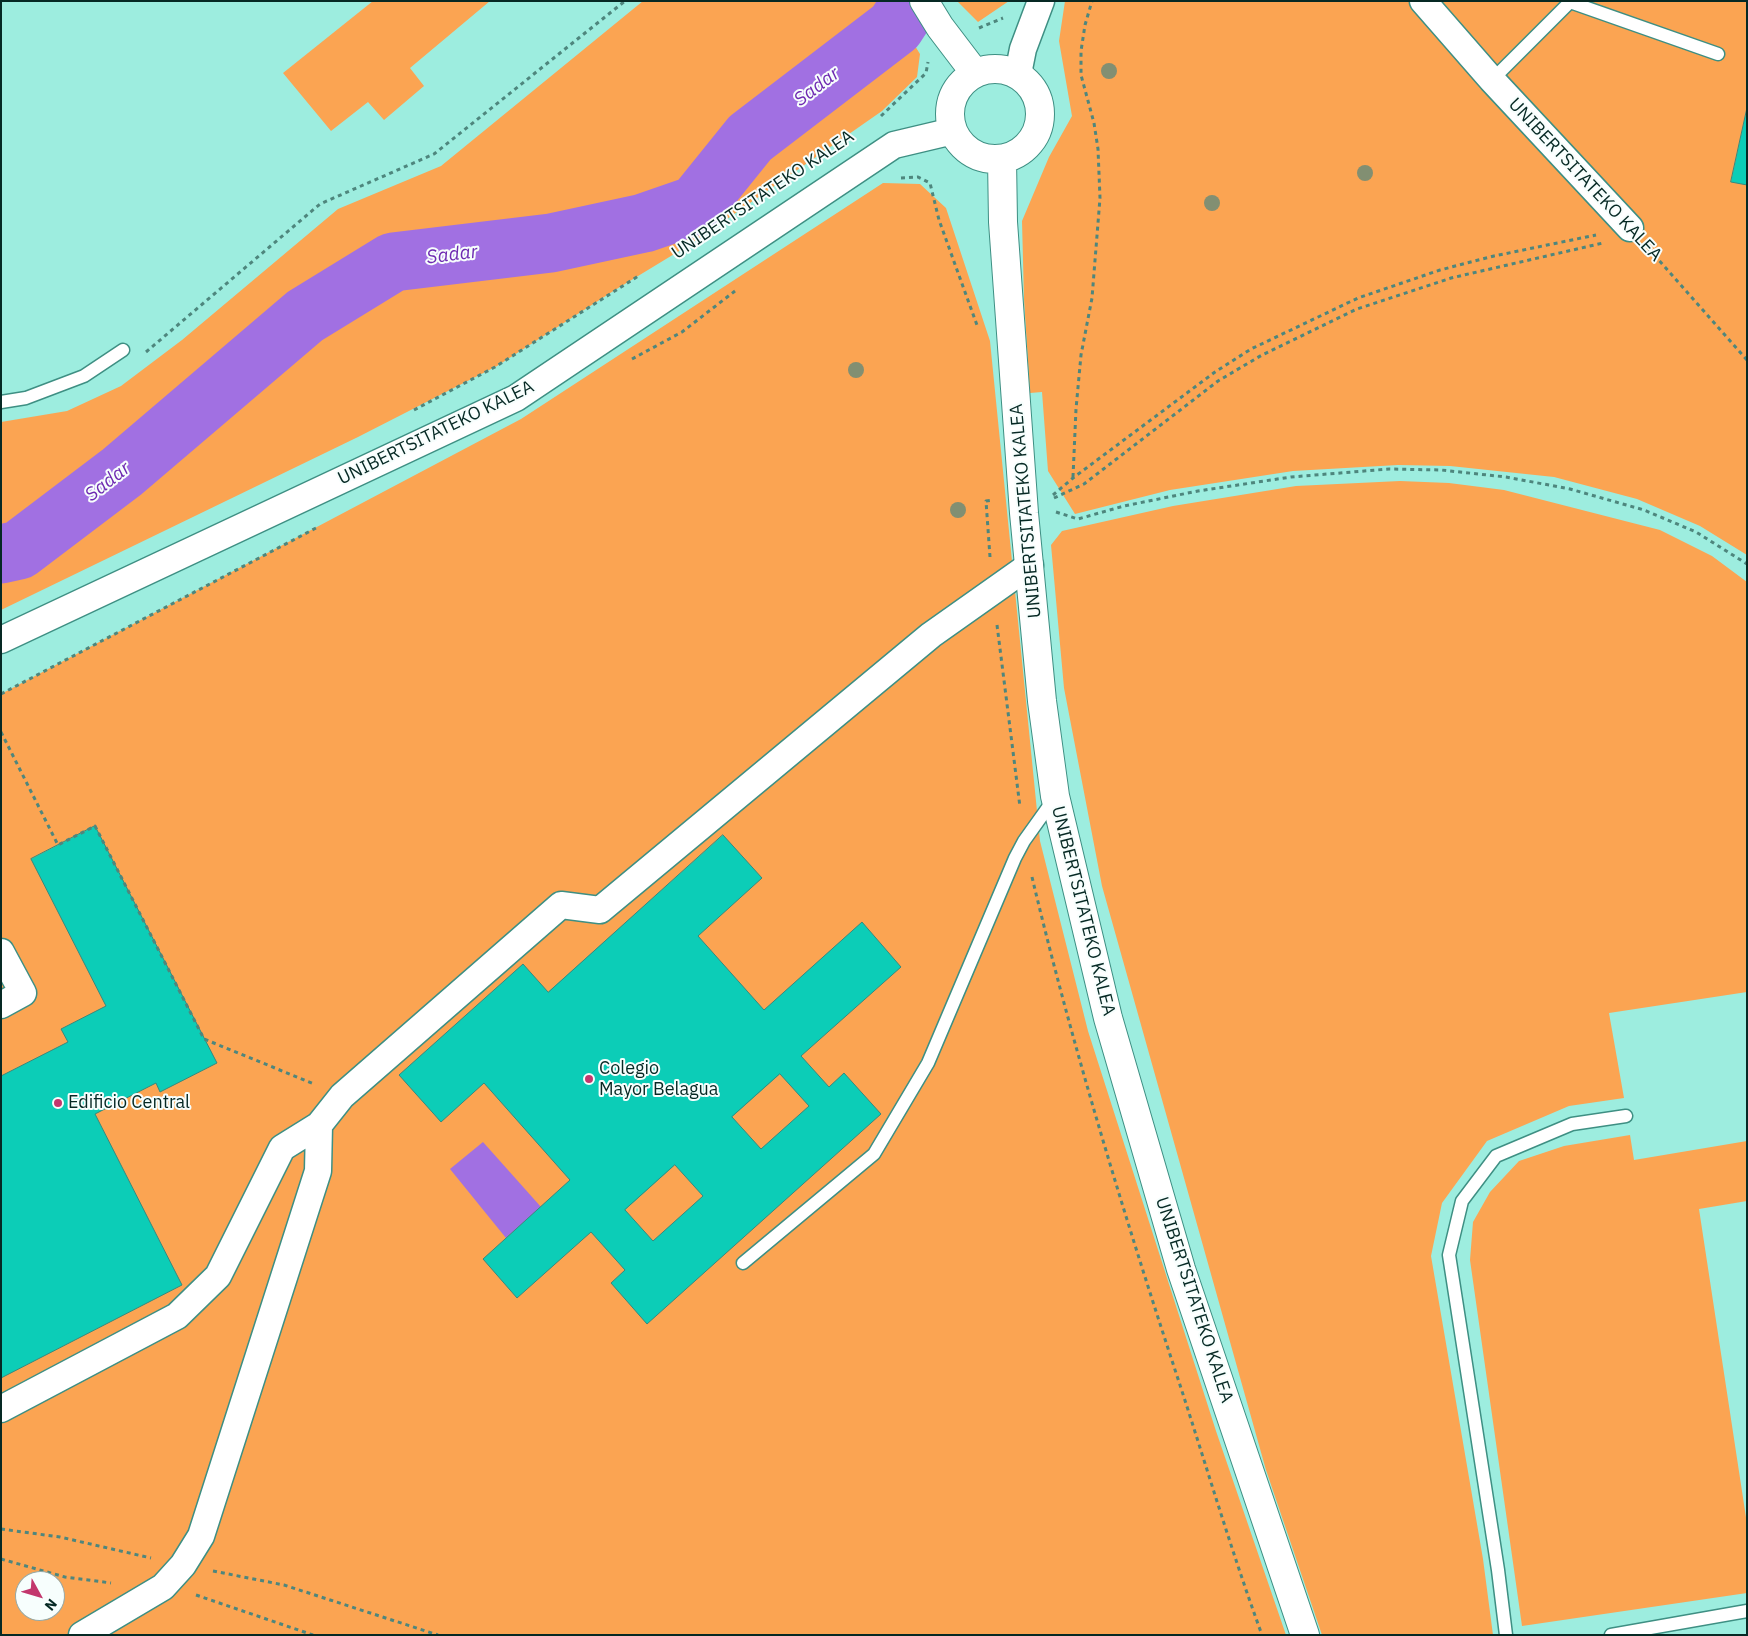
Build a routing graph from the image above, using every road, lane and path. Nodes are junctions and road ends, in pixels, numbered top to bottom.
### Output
1 (625, 1) edge
2 (1041, 1) edge
3 (1092, 1) edge
4 (1423, 1) edge
5 (1570, 2) edge
6 (929, 10) edge
7 (1008, 12) dead end
8 (974, 29) dead end
9 (1718, 54) dead end
10 (928, 57) dead end
11 (975, 73) junction
12 (1018, 74) junction
13 (1492, 80) junction
14 (879, 117) dead end
15 (953, 131) junction
16 (1002, 159) junction
17 (1634, 232) junction
18 (645, 272) dead end
19 (123, 350) dead end
20 (145, 353) dead end
21 (1747, 360) edge
22 (1, 402) edge
23 (411, 412) dead end
24 (1073, 478) junction
25 (1051, 508) dead end
26 (1747, 564) edge
27 (1030, 565) junction
28 (1, 640) edge
29 (1, 732) edge
30 (1055, 796) junction
31 (1, 952) edge
32 (1, 1005) edge
33 (342, 1096) junction
34 (1626, 1116) dead end
35 (319, 1125) junction
36 (742, 1264) dead end
37 (1, 1409) edge
38 (1, 1529) edge
39 (183, 1565) junction
40 (1747, 1611) edge
41 (82, 1635) edge
42 (438, 1635) edge
43 (1305, 1635) edge
44 (1506, 1635) edge
45 (1611, 1635) edge

1 - 20 path
2 - 12 street
3 - 24 path
4 - 13 street, UNIBERTSITATEKO KALEA
5 - 9 lane
5 - 13 lane
6 - 11 main road
7 - 8 path
10 - 14 path
11 - 12 main road
11 - 15 main road
12 - 16 main road
13 - 17 street, UNIBERTSITATEKO KALEA
15 - 16 main road
15 - 28 street, UNIBERTSITATEKO KALEA
16 - 27 main road, UNIBERTSITATEKO KALEA
17 - 21 path, UNIBERTSITATEKO KALEA
17 - 24 path
17 - 24 path
18 - 23 path, UNIBERTSITATEKO KALEA
19 - 22 lane
25 - 26 path
27 - 30 main road, UNIBERTSITATEKO KALEA
27 - 33 street
29 - 33 path
30 - 36 lane
30 - 43 main road, UNIBERTSITATEKO KALEA
31 - 32 street
33 - 35 street
34 - 44 lane
35 - 37 street
35 - 39 street
38 - 39 path
39 - 41 street
39 - 42 path
40 - 45 lane

